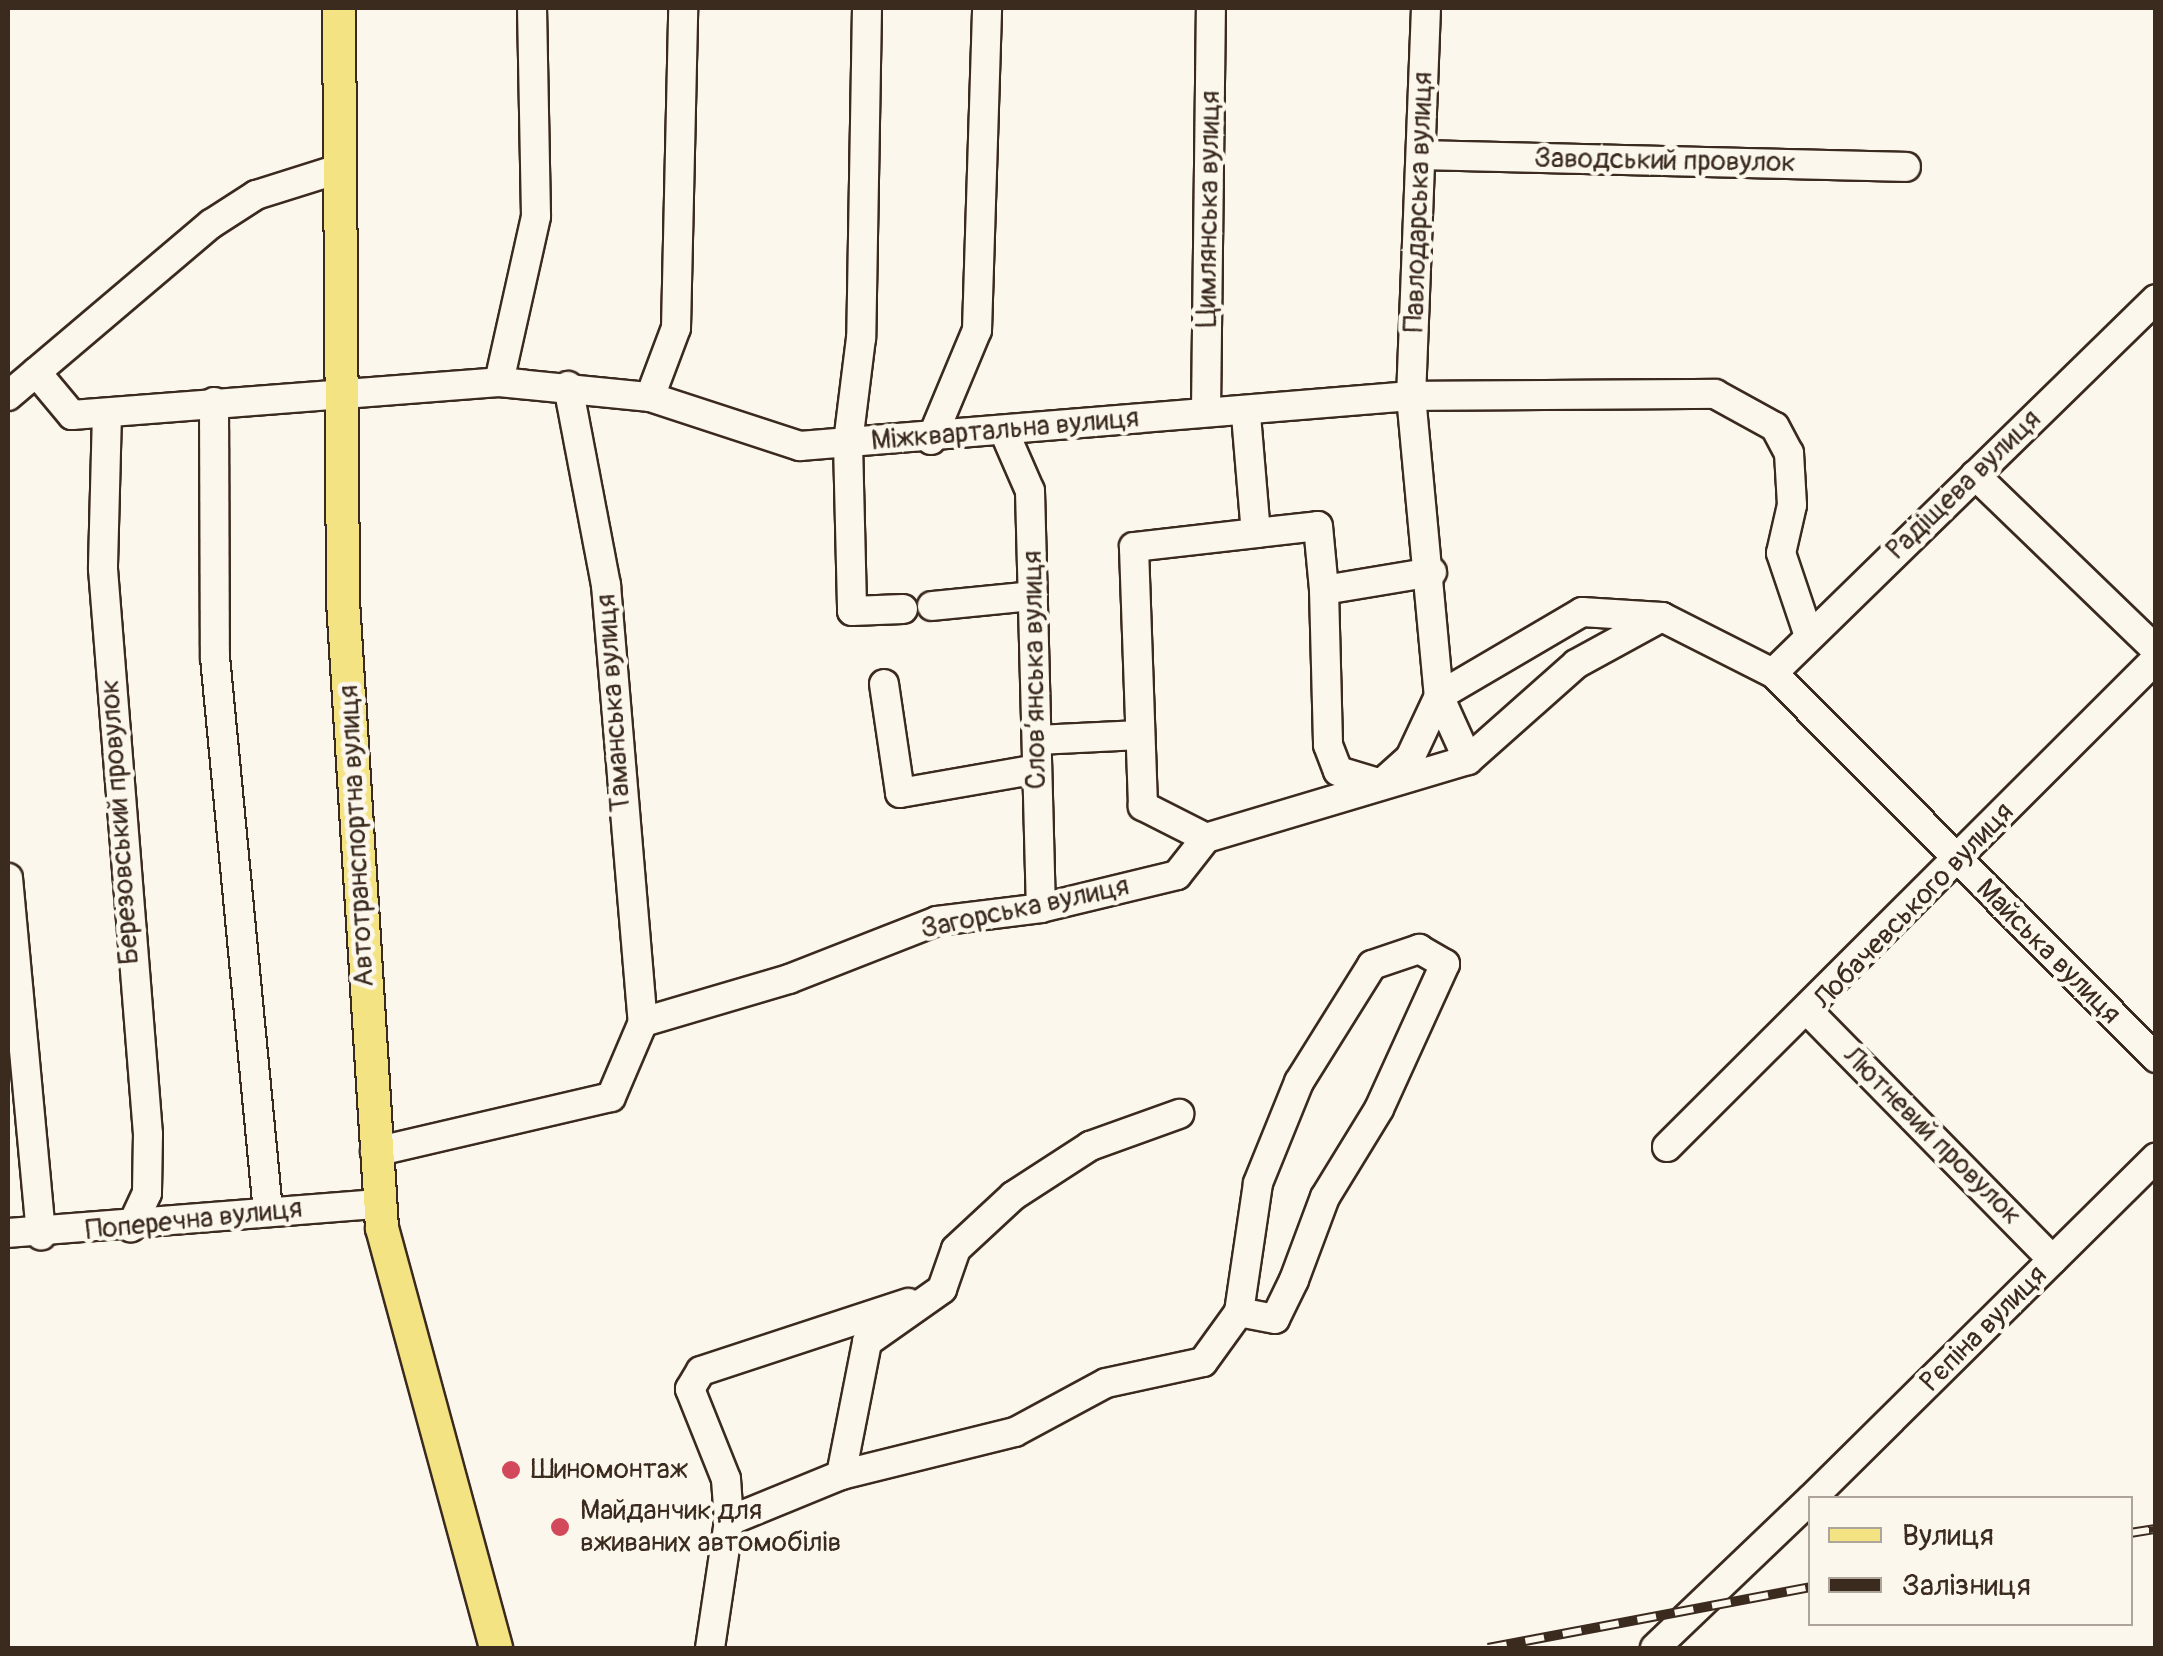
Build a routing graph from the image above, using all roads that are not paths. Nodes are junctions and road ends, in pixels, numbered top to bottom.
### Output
1 (339, 8) edge
2 (532, 8) edge
3 (683, 8) edge
4 (867, 8) edge
5 (987, 8) edge
6 (1211, 8) edge
7 (1426, 8) edge
8 (1423, 155) junction
9 (1906, 166) dead end
10 (339, 169) junction
11 (2156, 298) edge
12 (36, 372) junction
13 (499, 382) junction
14 (568, 386) junction
15 (340, 391) junction
16 (8, 396) edge
17 (1412, 396) junction
18 (650, 397) junction
19 (214, 402) junction
20 (1206, 411) junction
21 (107, 413) junction
22 (1246, 415) junction
23 (1006, 436) junction
24 (931, 440) junction
25 (848, 443) junction
26 (1976, 475) junction
27 (1256, 534) junction
28 (1432, 572) junction
29 (1324, 590) junction
30 (1033, 596) junction
31 (932, 606) dead end
32 (902, 609) dead end
33 (1662, 617) junction
34 (1809, 636) junction
35 (2156, 650) edge
36 (2156, 660) edge
37 (1773, 673) junction
38 (884, 684) dead end
39 (1440, 696) junction
40 (1140, 736) junction
41 (1037, 740) junction
42 (1468, 760) junction
43 (1038, 769) junction
44 (1381, 784) junction
45 (1206, 838) junction
46 (1956, 861) junction
47 (8, 878) edge
48 (1041, 908) junction
49 (1810, 1013) junction
50 (643, 1022) junction
51 (2156, 1058) edge
52 (1179, 1114) dead end
53 (1667, 1147) dead end
54 (376, 1152) junction
55 (2156, 1158) edge
56 (380, 1204) junction
57 (268, 1211) junction
58 (131, 1228) junction
59 (8, 1233) edge
60 (41, 1235) junction
61 (2054, 1260) junction
62 (942, 1289) junction
63 (1239, 1312) junction
64 (841, 1475) junction
65 (1814, 1496) edge
66 (1808, 1502) edge
67 (729, 1521) junction
68 (496, 1648) edge
69 (710, 1648) edge
70 (1655, 1648) edge

1 - 10 main road, Автотранспортна вулиця
2 - 13 street
3 - 18 street
4 - 25 street
5 - 24 street
6 - 20 street, Цимлянська вулиця
7 - 8 street, Павлодарська вулиця
8 - 9 street, Заводський провулок
8 - 17 street, Павлодарська вулиця
10 - 12 street
10 - 15 main road, Автотранспортна вулиця
11 - 26 street, Радіщева вулиця
12 - 16 street
12 - 21 street, Міжквартальна вулиця
13 - 14 street, Міжквартальна вулиця
13 - 15 street, Міжквартальна вулиця
14 - 18 street, Міжквартальна вулиця
14 - 50 street, Таманська вулиця
15 - 19 street, Міжквартальна вулиця
15 - 54 main road, Автотранспортна вулиця
17 - 22 street, Міжквартальна вулиця
17 - 28 street, Павлодарська вулиця
17 - 34 street, Міжквартальна вулиця
18 - 25 street, Міжквартальна вулиця
19 - 21 street, Міжквартальна вулиця
19 - 57 street
20 - 22 street, Міжквартальна вулиця
20 - 23 street, Міжквартальна вулиця
21 - 58 street, Березовський провулок
22 - 27 street
23 - 24 street, Міжквартальна вулиця
23 - 30 street, Слов’янська вулиця
24 - 25 street, Міжквартальна вулиця
25 - 32 street
26 - 34 street, Радіщева вулиця
26 - 35 street
27 - 29 street
27 - 40 street
28 - 29 street
28 - 39 street, Павлодарська вулиця
29 - 44 street
30 - 31 street
30 - 41 street, Слов’янська вулиця
33 - 37 street
33 - 39 street
33 - 42 street
34 - 37 street, Радіщева вулиця
36 - 46 street, Лобачевського вулиця
37 - 46 street, Майська вулиця
38 - 43 street
39 - 42 street
39 - 44 street
40 - 41 street
40 - 45 street
41 - 43 street, Слов’янська вулиця
42 - 44 street
43 - 48 street, Слов’янська вулиця
44 - 45 street
45 - 48 street, Загорська вулиця
46 - 49 street, Лобачевського вулиця
46 - 51 street, Майська вулиця
47 - 60 street
48 - 50 street, Загорська вулиця
49 - 53 street, Лобачевського вулиця
49 - 61 street, Лютневий провулок
50 - 54 street
52 - 62 street
54 - 56 main road, Автотранспортна вулиця
55 - 61 street, Рєпіна вулиця
56 - 57 street, Поперечна вулиця
56 - 68 main road, Автотранспортна вулиця
57 - 58 street, Поперечна вулиця
58 - 60 street, Поперечна вулиця
59 - 60 street, Поперечна вулиця
61 - 65 street, Рєпіна вулиця
62 - 64 street
62 - 67 street
63 - 63 street
63 - 64 street
64 - 67 street
66 - 70 street, Рєпіна вулиця
67 - 69 street

